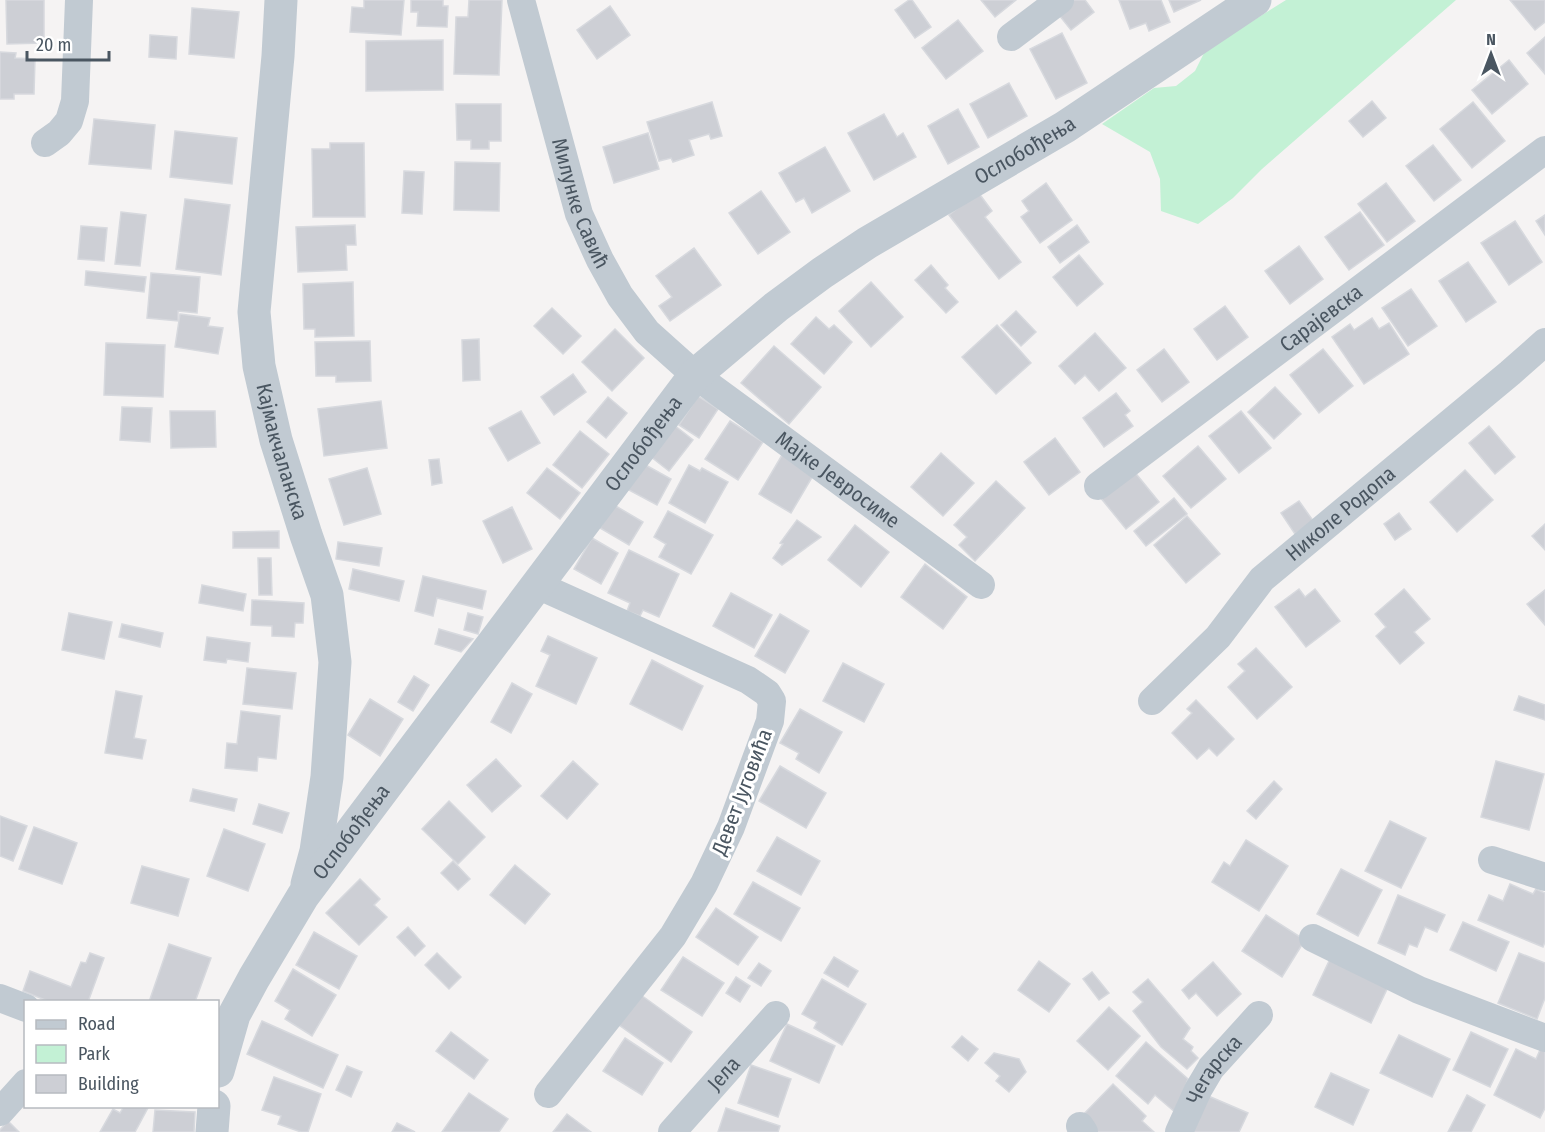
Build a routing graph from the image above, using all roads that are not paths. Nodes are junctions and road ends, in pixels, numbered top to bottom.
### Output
1 (79, 0) edge
2 (281, 0) edge
3 (521, 0) edge
4 (1060, 0) edge
5 (1255, 0) edge
6 (1011, 37) dead end
7 (45, 143) dead end
8 (1545, 150) edge
9 (1545, 342) edge
10 (695, 375) junction
11 (1098, 486) dead end
12 (537, 585) junction
13 (981, 585) dead end
14 (1152, 701) dead end
15 (327, 777) junction
16 (376, 801) junction
17 (1492, 860) dead end
18 (1545, 877) edge
19 (303, 896) junction
20 (1313, 938) dead end
21 (0, 998) edge
22 (24, 1007) edge
23 (776, 1015) dead end
24 (1259, 1015) dead end
25 (1545, 1038) edge
26 (219, 1056) edge
27 (24, 1085) edge
28 (548, 1094) dead end
29 (214, 1108) edge
30 (0, 1112) edge
31 (212, 1132) edge
32 (672, 1132) edge
33 (1179, 1132) edge

1 - 7 street
2 - 15 street, Кајмакчаланска
3 - 10 street, Милунке Савић
4 - 6 street
5 - 10 street, Ослобођења
8 - 11 street, Сарајевска
9 - 14 street, Николе Родопа
10 - 12 street, Ослобођења
10 - 13 street, Мајке Јевросиме
12 - 16 street, Ослобођења
12 - 28 street, Девет Југовића
15 - 16 street
15 - 19 street, Кајмакчаланска
16 - 19 street, Ослобођења
17 - 18 street
19 - 26 street, Ослобођења
20 - 25 street
21 - 22 street
23 - 32 street, Јела
24 - 33 street, Чегарска
27 - 30 street
29 - 31 street

